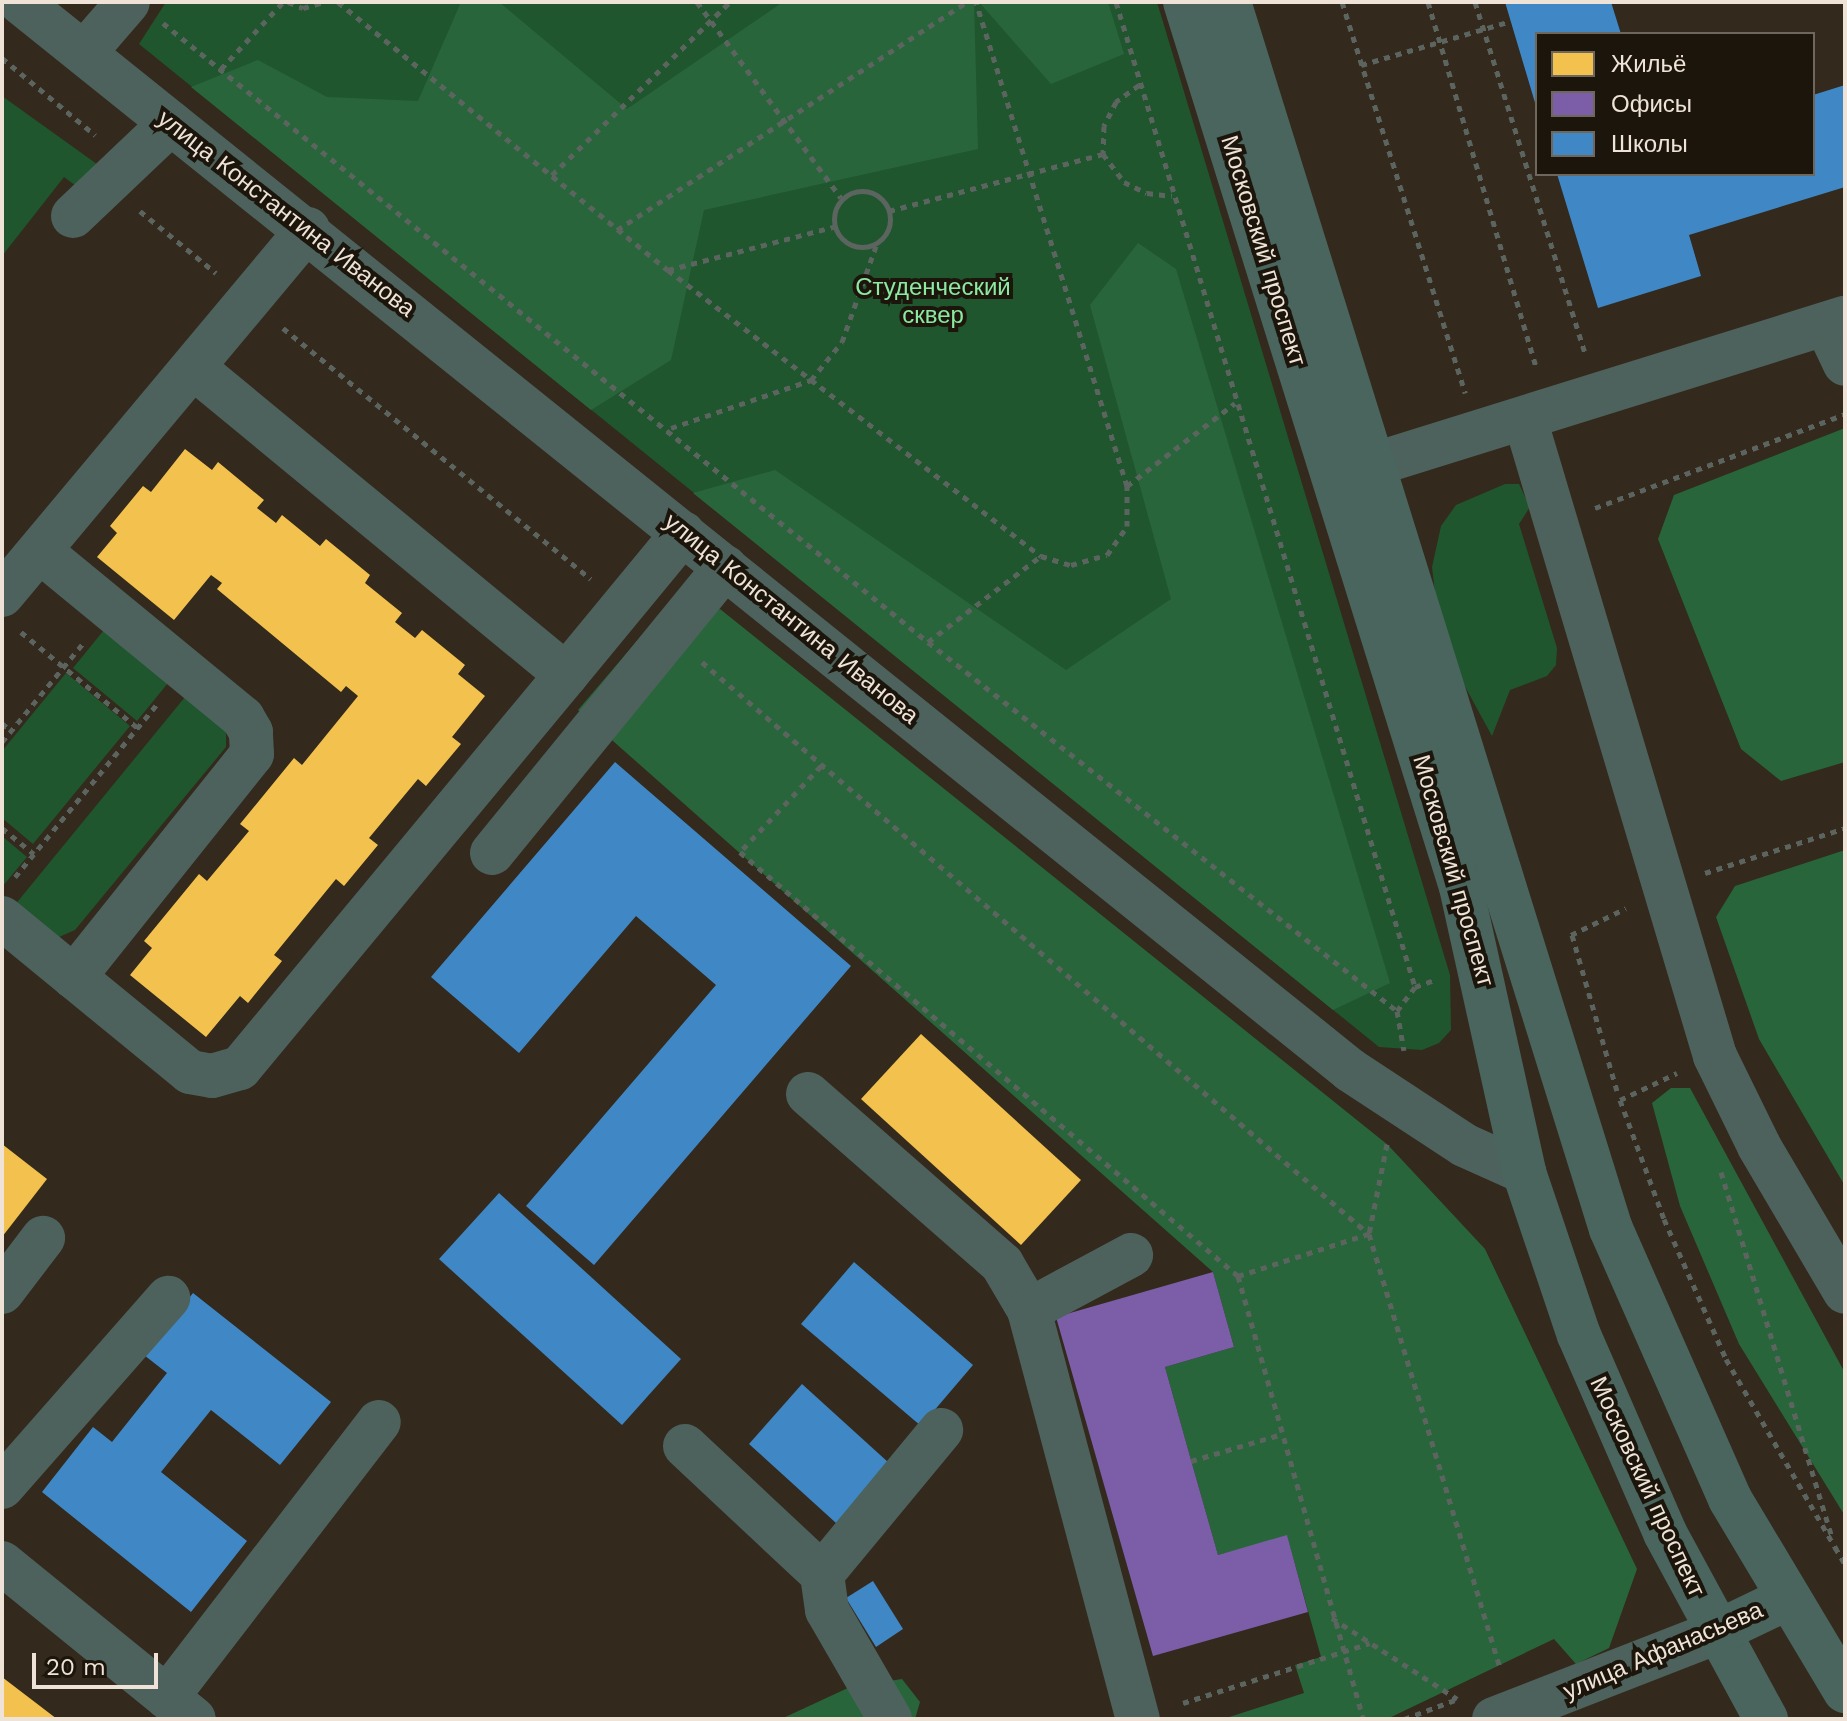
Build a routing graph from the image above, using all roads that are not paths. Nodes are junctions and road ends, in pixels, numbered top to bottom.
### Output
1 (20, 2) edge
2 (1185, 2) edge
3 (1229, 2) edge
4 (144, 12) edge
5 (84, 53) junction
6 (171, 123) junction
7 (73, 216) dead end
8 (308, 229) junction
9 (1836, 321) edge
10 (1845, 364) edge
11 (194, 368) junction
12 (1525, 419) junction
13 (1372, 465) junction
14 (683, 533) junction
15 (41, 552) junction
16 (725, 567) junction
17 (8, 611) edge
18 (566, 675) junction
19 (492, 853) dead end
20 (6, 901) edge
21 (74, 977) junction
22 (808, 1094) dead end
23 (1591, 1171) junction
24 (1524, 1172) junction
25 (43, 1238) dead end
26 (1131, 1255) dead end
27 (2, 1292) edge
28 (1845, 1292) edge
29 (168, 1298) dead end
30 (1029, 1310) junction
31 (379, 1422) dead end
32 (941, 1430) dead end
33 (685, 1446) dead end
34 (2, 1487) edge
35 (2, 1563) edge
36 (822, 1574) junction
37 (1786, 1599) junction
38 (1715, 1633) junction
39 (1845, 1691) edge
40 (1486, 1700) edge
41 (180, 1708) edge
42 (890, 1719) edge
43 (1138, 1719) edge
44 (1766, 1719) edge

1 - 5 street, улица Константина Иванова
2 - 24 main road, Московский проспект
3 - 13 main road, Московский проспект
4 - 5 street
5 - 6 street, улица Константина Иванова
6 - 7 street
6 - 8 street, улица Константина Иванова
8 - 11 street
8 - 14 street, улица Константина Иванова
9 - 10 street
9 - 12 street
11 - 15 street
11 - 18 street
12 - 13 street
12 - 28 street
13 - 23 main road, Московский проспект
14 - 16 street, улица Константина Иванова
14 - 18 street
15 - 17 street
15 - 21 street
16 - 19 street
16 - 24 street, улица Константина Иванова
18 - 21 street
20 - 21 street
22 - 30 street
23 - 24 main road, улица Константина Иванова
23 - 37 main road, Московский проспект
24 - 38 main road, Московский проспект
25 - 27 street
26 - 30 street
29 - 34 street
30 - 43 street
31 - 41 street
32 - 36 street
33 - 36 street
35 - 41 street
36 - 42 street
37 - 38 main road, улица Афанасьева
37 - 39 main road, Московский проспект
38 - 40 street, улица Афанасьева
38 - 44 main road, Московский проспект

